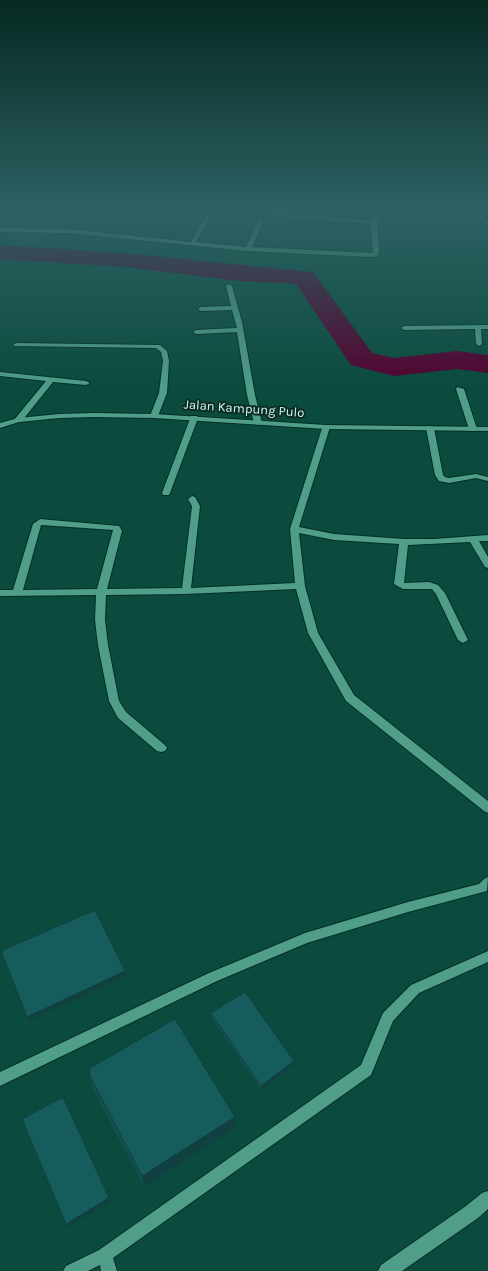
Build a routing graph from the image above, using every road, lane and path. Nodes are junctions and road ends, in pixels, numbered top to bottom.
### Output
1 (228, 286) dead end
2 (235, 308) junction
3 (201, 309) dead end
4 (488, 327) edge
5 (404, 328) dead end
6 (478, 328) junction
7 (240, 330) junction
8 (196, 332) dead end
9 (479, 344) dead end
10 (16, 345) dead end
11 (0, 374) edge
12 (51, 379) junction
13 (86, 383) dead end
14 (460, 389) dead end
15 (154, 416) junction
16 (194, 418) junction
17 (18, 420) junction
18 (258, 423) junction
19 (0, 426) edge
20 (326, 427) junction
21 (430, 428) junction
22 (473, 429) junction
23 (488, 429) edge
24 (488, 479) edge
25 (166, 493) dead end
26 (192, 499) dead end
27 (294, 529) junction
28 (488, 538) edge
29 (473, 539) junction
30 (404, 542) junction
31 (488, 565) edge
32 (300, 586) junction
33 (186, 591) junction
34 (0, 593) edge
35 (17, 593) junction
36 (101, 593) junction
37 (463, 640) dead end
38 (161, 748) dead end
39 (488, 808) edge
40 (488, 882) edge
41 (488, 956) edge
42 (0, 1079) edge
43 (488, 1199) edge
44 (104, 1256) junction
45 (71, 1271) edge
46 (109, 1271) edge
47 (387, 1271) edge

1 - 2 street
2 - 3 street
2 - 7 street
4 - 6 street
5 - 6 street
6 - 9 street
7 - 8 street
7 - 18 street
10 - 15 street
11 - 12 street
12 - 13 street
12 - 17 street
14 - 22 street
15 - 16 street, Jalan Kampung Pulo
15 - 17 street, Jalan Kampung Pulo
16 - 18 street, Jalan Kampung Pulo
16 - 25 street
17 - 19 street, Jalan Kampung Pulo
18 - 20 street, Jalan Kampung Pulo
20 - 21 street, Jalan Kampung Pulo
20 - 27 street
21 - 22 street, Jalan Kampung Pulo
21 - 24 street
22 - 23 street, Jalan Kampung Pulo
26 - 33 street
27 - 30 street
27 - 32 street
28 - 29 street
29 - 30 street
29 - 31 street
30 - 37 street
32 - 33 street
32 - 39 street
33 - 36 street
34 - 35 street
35 - 36 street
35 - 36 street
36 - 38 street
40 - 42 lane
41 - 44 lane
43 - 47 street
44 - 45 lane
44 - 46 lane

